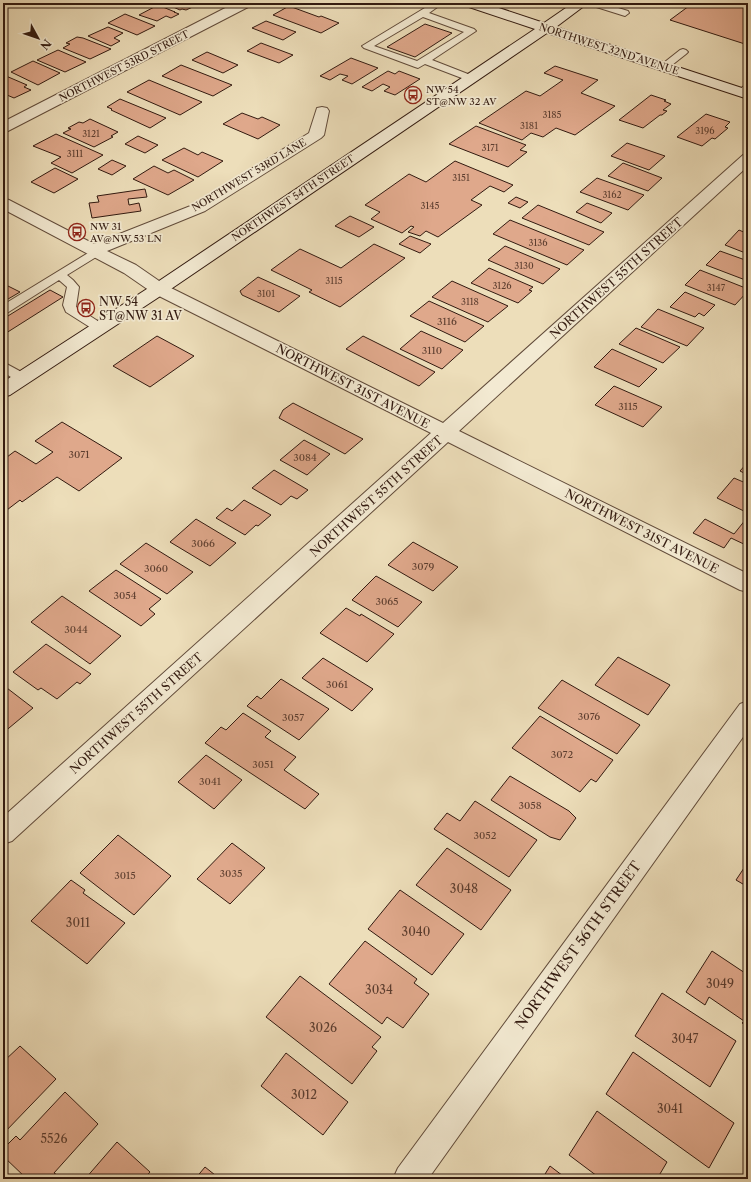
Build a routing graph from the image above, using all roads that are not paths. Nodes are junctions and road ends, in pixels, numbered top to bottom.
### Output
1 (245, 3) edge
2 (439, 3) edge
3 (471, 3) edge
4 (582, 3) edge
5 (593, 3) edge
6 (421, 13) junction
7 (625, 13) dead end
8 (403, 24) junction
9 (544, 28) junction
10 (416, 29) dead end
11 (386, 34) junction
12 (443, 39) dead end
13 (399, 40) dead end
14 (452, 42) junction
15 (427, 50) dead end
16 (683, 52) dead end
17 (436, 53) junction
18 (425, 61) junction
19 (664, 67) junction
20 (470, 78) junction
21 (746, 91) edge
22 (322, 111) dead end
23 (3, 128) edge
24 (748, 158) edge
25 (3, 203) edge
26 (95, 251) junction
27 (59, 275) junction
28 (159, 289) junction
29 (3, 310) edge
30 (100, 328) junction
31 (3, 366) edge
32 (22, 378) junction
33 (3, 391) edge
34 (446, 433) junction
35 (748, 584) edge
36 (748, 711) edge
37 (3, 833) edge
38 (409, 1179) edge

1 - 23 street, NORTHWEST 53RD STREET
2 - 6 lane
3 - 9 street, NORTHWEST 32ND AVENUE
4 - 9 street, NORTHWEST 54TH STREET
5 - 7 lane
6 - 8 lane
6 - 14 lane
8 - 10 lane
8 - 11 lane
9 - 19 street, NORTHWEST 32ND AVENUE
9 - 20 street, NORTHWEST 54TH STREET
11 - 13 lane
11 - 18 lane
12 - 14 lane
14 - 17 lane
15 - 17 lane
16 - 19 lane
17 - 18 lane
18 - 20 lane
19 - 21 street, NORTHWEST 32ND AVENUE
20 - 28 street, NORTHWEST 54TH STREET
22 - 26 street, NORTHWEST 53RD LANE
24 - 34 street, NORTHWEST 55TH STREET
25 - 26 street, NORTHWEST 31ST AVENUE
26 - 27 lane
26 - 28 street, NORTHWEST 31ST AVENUE
27 - 29 lane
27 - 30 lane
28 - 30 street, NORTHWEST 54TH STREET
28 - 34 street, NORTHWEST 31ST AVENUE
30 - 32 street, NORTHWEST 54TH STREET
31 - 32 lane
32 - 33 street, NORTHWEST 54TH STREET
34 - 35 street, NORTHWEST 31ST AVENUE
34 - 37 street, NORTHWEST 55TH STREET
36 - 38 street, NORTHWEST 56TH STREET

